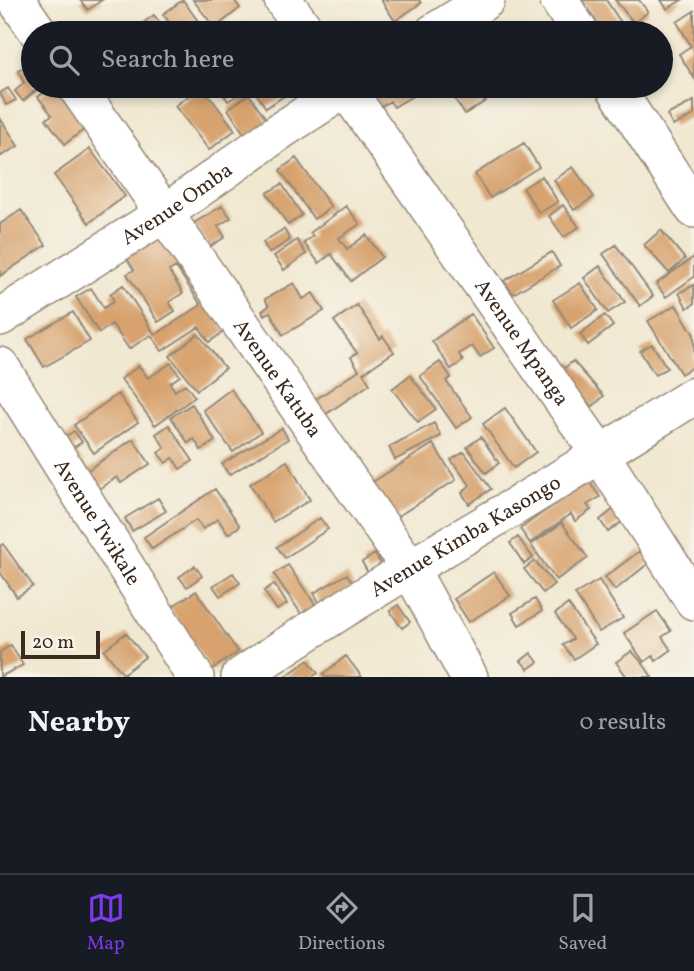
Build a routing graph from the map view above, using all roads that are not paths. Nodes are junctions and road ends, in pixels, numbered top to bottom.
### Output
1 (16, 0) edge
2 (283, 0) edge
3 (486, 0) edge
4 (559, 0) edge
5 (31, 21) edge
6 (298, 21) edge
7 (452, 21) edge
8 (572, 21) edge
9 (84, 98) edge
10 (330, 98) edge
11 (354, 98) edge
12 (622, 98) edge
13 (694, 209) edge
14 (165, 213) junction
15 (0, 317) edge
16 (0, 366) edge
17 (694, 396) edge
18 (600, 454) junction
19 (409, 567) junction
20 (694, 601) edge
21 (195, 677) edge
22 (240, 677) edge
23 (469, 677) edge

1 - 5 street
2 - 6 street
3 - 7 street
4 - 8 street
9 - 14 street, Avenue Katuba
10 - 14 street, Avenue Omba
11 - 18 street, Avenue Mpanga
12 - 13 street
14 - 15 street, Avenue Omba
14 - 19 street, Avenue Katuba
16 - 21 street, Avenue Twikale
17 - 18 street, Avenue Kimba Kasongo
18 - 19 street, Avenue Kimba Kasongo
18 - 20 street, Avenue Mpanga
19 - 22 street, Avenue Kimba Kasongo
19 - 23 street, Avenue Katuba

